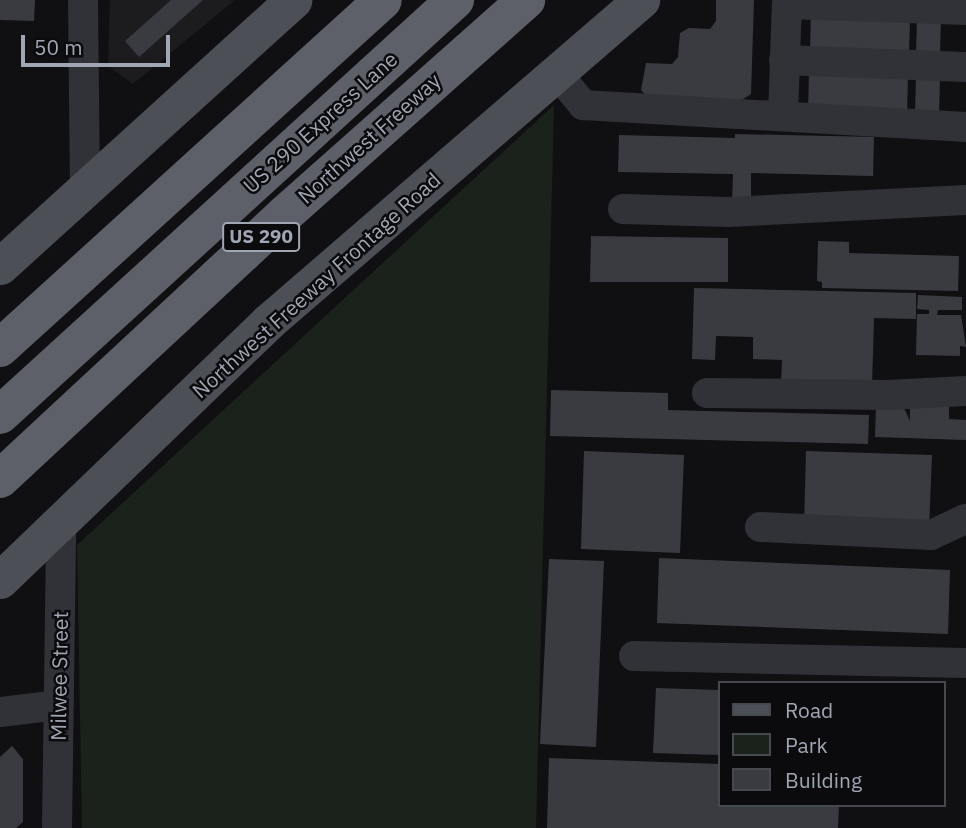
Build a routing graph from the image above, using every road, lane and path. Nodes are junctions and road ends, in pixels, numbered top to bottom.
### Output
1 (83, 0) edge
2 (293, 0) edge
3 (383, 0) edge
4 (455, 0) edge
5 (526, 0) edge
6 (641, 0) edge
7 (966, 10) edge
8 (785, 60) junction
9 (966, 67) edge
10 (556, 72) junction
11 (783, 116) junction
12 (966, 127) edge
13 (85, 189) junction
14 (966, 200) edge
15 (624, 209) dead end
16 (0, 266) edge
17 (0, 348) edge
18 (966, 390) edge
19 (706, 393) dead end
20 (0, 415) edge
21 (0, 479) edge
22 (966, 519) edge
23 (61, 523) junction
24 (760, 527) dead end
25 (0, 580) edge
26 (634, 656) dead end
27 (966, 663) edge
28 (59, 705) junction
29 (0, 712) edge
30 (57, 828) edge

1 - 13 street
2 - 13 main road
3 - 17 highway
4 - 20 highway, US 290 Express Lane
5 - 21 highway, Northwest Freeway / US 290
6 - 10 main road, Northwest Freeway Frontage Road
7 - 8 street
8 - 9 street
8 - 11 street
10 - 11 street
10 - 23 main road, Northwest Freeway Frontage Road
11 - 12 street
13 - 16 main road
14 - 15 street
18 - 19 street
22 - 24 street
23 - 25 main road, Northwest Freeway Frontage Road
23 - 28 street, Milwee Street
26 - 27 street
28 - 29 street
28 - 30 street, Milwee Street

